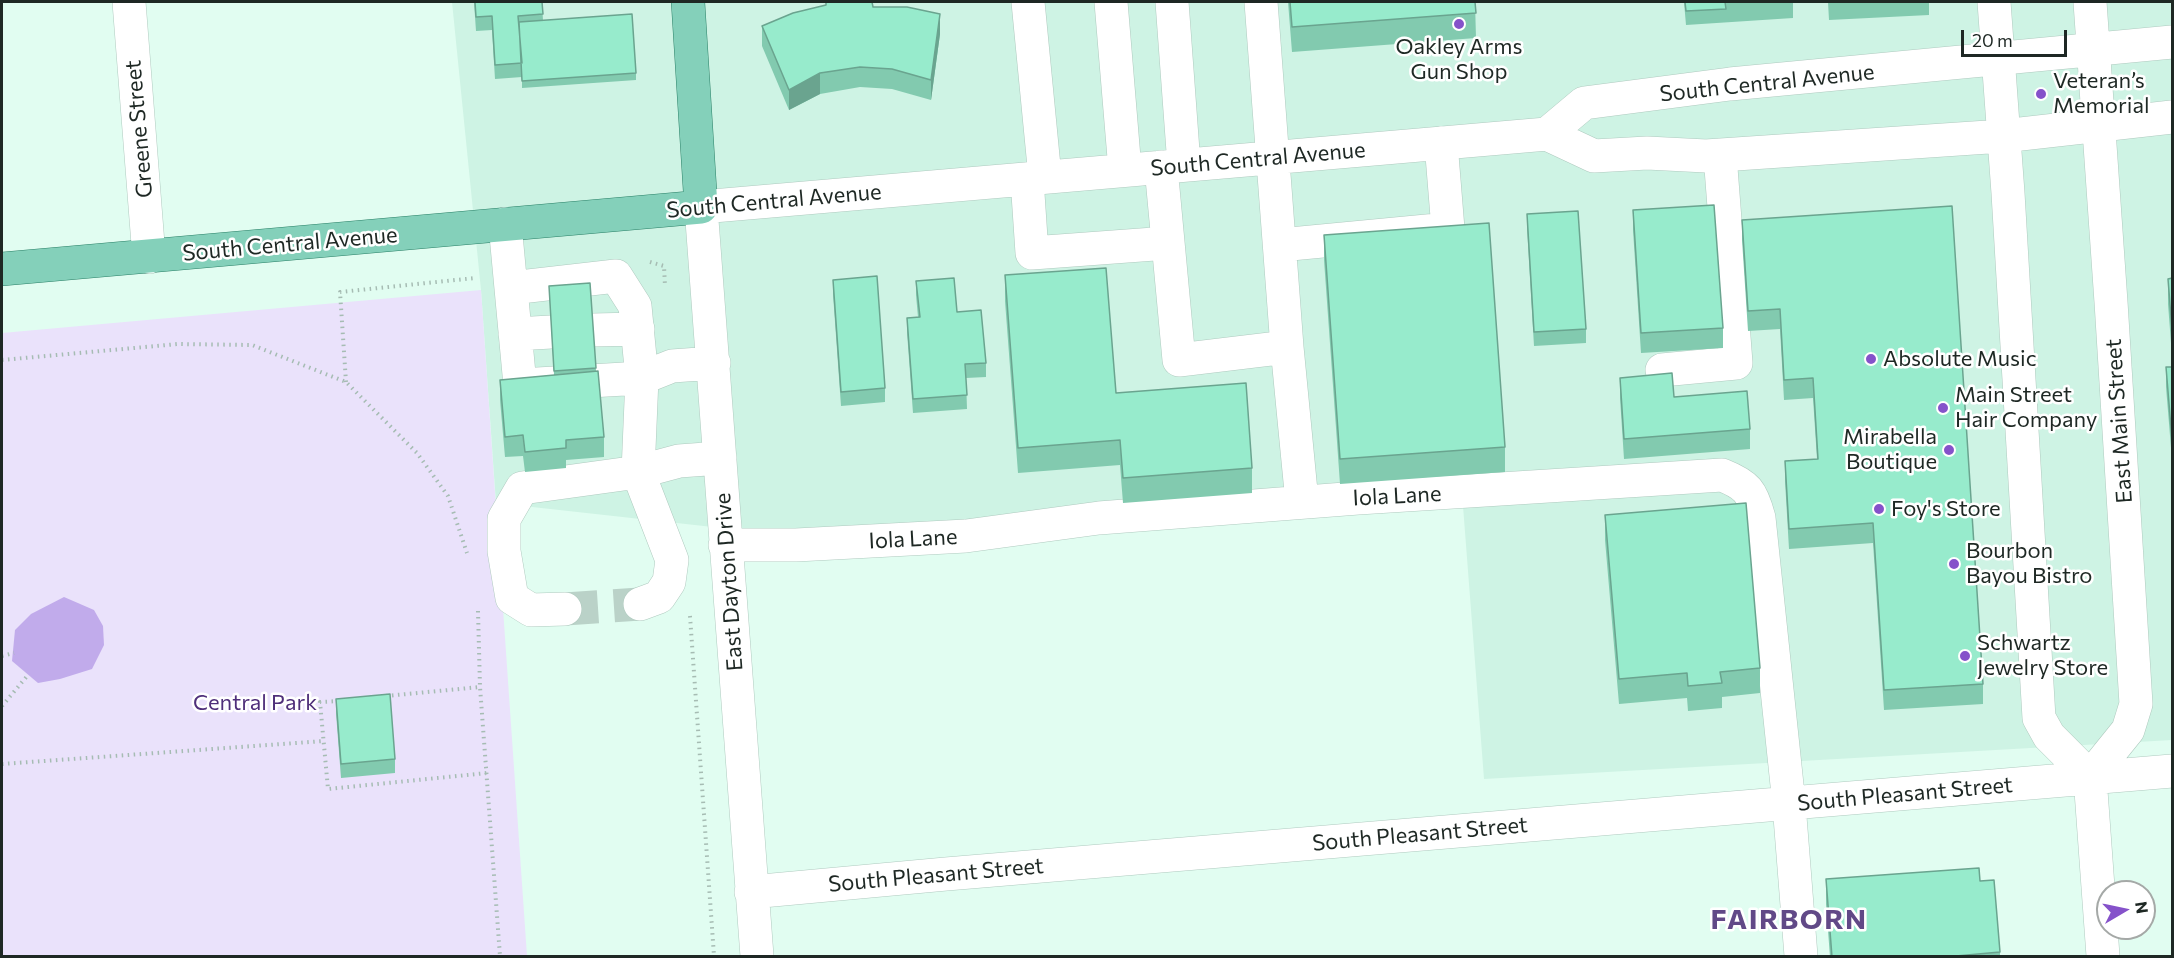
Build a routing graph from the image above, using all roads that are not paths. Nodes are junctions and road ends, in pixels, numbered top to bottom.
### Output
1 (129, 2) edge
2 (688, 2) edge
3 (1028, 2) edge
4 (1111, 2) edge
5 (1172, 2) edge
6 (1261, 2) edge
7 (1994, 2) edge
8 (2090, 2) edge
9 (2172, 42) edge
10 (2093, 50) junction
11 (1999, 60) junction
12 (2172, 117) edge
13 (2098, 125) junction
14 (1547, 134) junction
15 (2004, 136) junction
16 (1441, 143) junction
17 (1720, 155) junction
18 (1274, 157) junction
19 (1173, 166) junction
20 (1125, 170) junction
21 (1036, 178) junction
22 (701, 207) junction
23 (505, 224) junction
24 (1168, 243) junction
25 (1280, 245) junction
26 (149, 257) junction
27 (2, 269) edge
28 (511, 288) junction
29 (638, 329) junction
30 (593, 330) edge
31 (551, 332) edge
32 (515, 334) junction
33 (1287, 347) junction
34 (714, 363) junction
35 (1662, 370) dead end
36 (642, 378) junction
37 (720, 458) junction
38 (638, 472) junction
39 (1302, 502) junction
40 (726, 545) junction
41 (640, 604) tunnel mouth
42 (565, 609) tunnel mouth
43 (2172, 771) edge
44 (2090, 777) junction
45 (1789, 804) junction
46 (751, 892) junction
47 (757, 957) edge
48 (1801, 957) edge
49 (2103, 957) edge

1 - 26 street, Greene Street
2 - 22 main road
3 - 21 street
4 - 20 street
5 - 19 street
6 - 18 street
7 - 11 street
8 - 10 street, East Main Street
9 - 10 street, South Central Avenue
10 - 11 street, South Central Avenue
10 - 13 street, East Main Street
11 - 14 street, South Central Avenue
11 - 15 street
12 - 13 street, South Central Avenue
13 - 15 street, South Central Avenue
13 - 44 street, East Main Street
14 - 16 street, South Central Avenue
14 - 17 street, South Central Avenue
15 - 17 street, South Central Avenue
15 - 44 street
16 - 18 street, South Central Avenue
16 - 25 street
17 - 35 street
18 - 19 street, South Central Avenue
18 - 25 street
19 - 20 street, South Central Avenue
19 - 24 street
20 - 21 street, South Central Avenue
21 - 22 street, South Central Avenue
21 - 24 street
22 - 23 main road, South Central Avenue
22 - 34 street, East Dayton Drive
23 - 26 main road, South Central Avenue
23 - 28 street
24 - 33 street
25 - 33 street
26 - 27 main road, South Central Avenue
28 - 29 street
28 - 32 street
29 - 30 street
29 - 36 street
31 - 32 street
32 - 36 street
33 - 39 street
34 - 36 street
34 - 37 street, East Dayton Drive
36 - 38 street
37 - 38 street
37 - 40 street, East Dayton Drive
38 - 41 street
38 - 42 street
39 - 40 street, Iola Lane
39 - 45 street, Iola Lane
40 - 46 street, East Dayton Drive
43 - 44 street, South Pleasant Street
44 - 45 street, South Pleasant Street
44 - 49 street
45 - 46 street, South Pleasant Street
45 - 48 street, Iola Lane
46 - 47 street, East Dayton Drive

